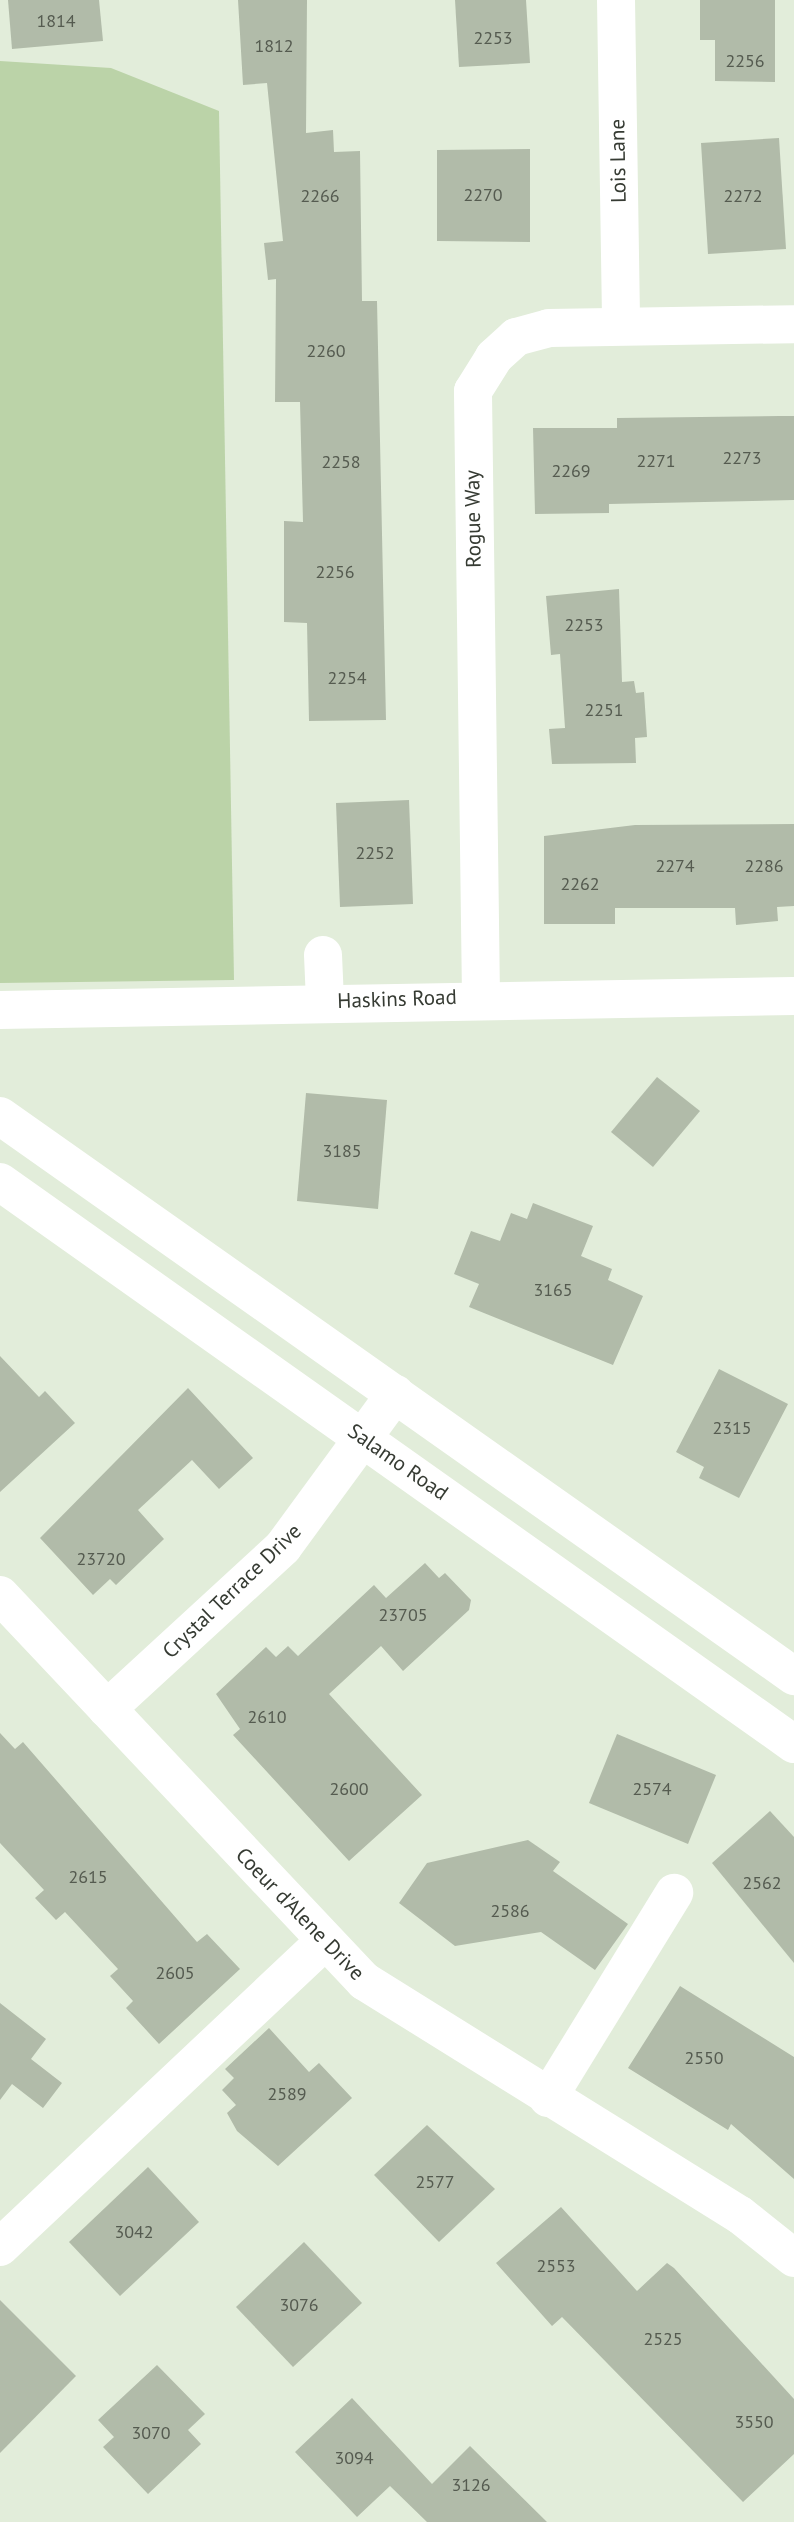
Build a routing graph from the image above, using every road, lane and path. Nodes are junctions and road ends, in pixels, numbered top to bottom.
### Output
1 (616, 0) edge
2 (621, 323) junction
3 (794, 324) edge
4 (323, 955) dead end
5 (794, 996) edge
6 (481, 997) junction
7 (325, 1001) junction
8 (0, 1010) edge
9 (0, 1116) edge
10 (0, 1182) edge
11 (395, 1394) junction
12 (364, 1437) junction
13 (0, 1595) edge
14 (794, 1676) edge
15 (107, 1709) junction
16 (794, 1744) edge
17 (674, 1893) dead end
18 (324, 1942) junction
19 (548, 2098) junction
20 (0, 2247) edge
21 (794, 2258) edge

1 - 2 street, Lois Lane
2 - 3 street, Rogue Way
2 - 6 street, Rogue Way
4 - 7 street
5 - 6 street, Haskins Road
6 - 7 street, Haskins Road
7 - 8 street, Haskins Road
9 - 11 street
10 - 12 street, Salamo Road
11 - 12 street, Crystal Terrace Drive
11 - 14 street
12 - 15 street, Crystal Terrace Drive
12 - 16 street, Salamo Road
13 - 15 street, Coeur d'Alene Drive
15 - 18 street, Coeur d'Alene Drive
17 - 19 street
18 - 19 street, Coeur d'Alene Drive
18 - 20 street
19 - 21 street, Coeur d'Alene Drive

